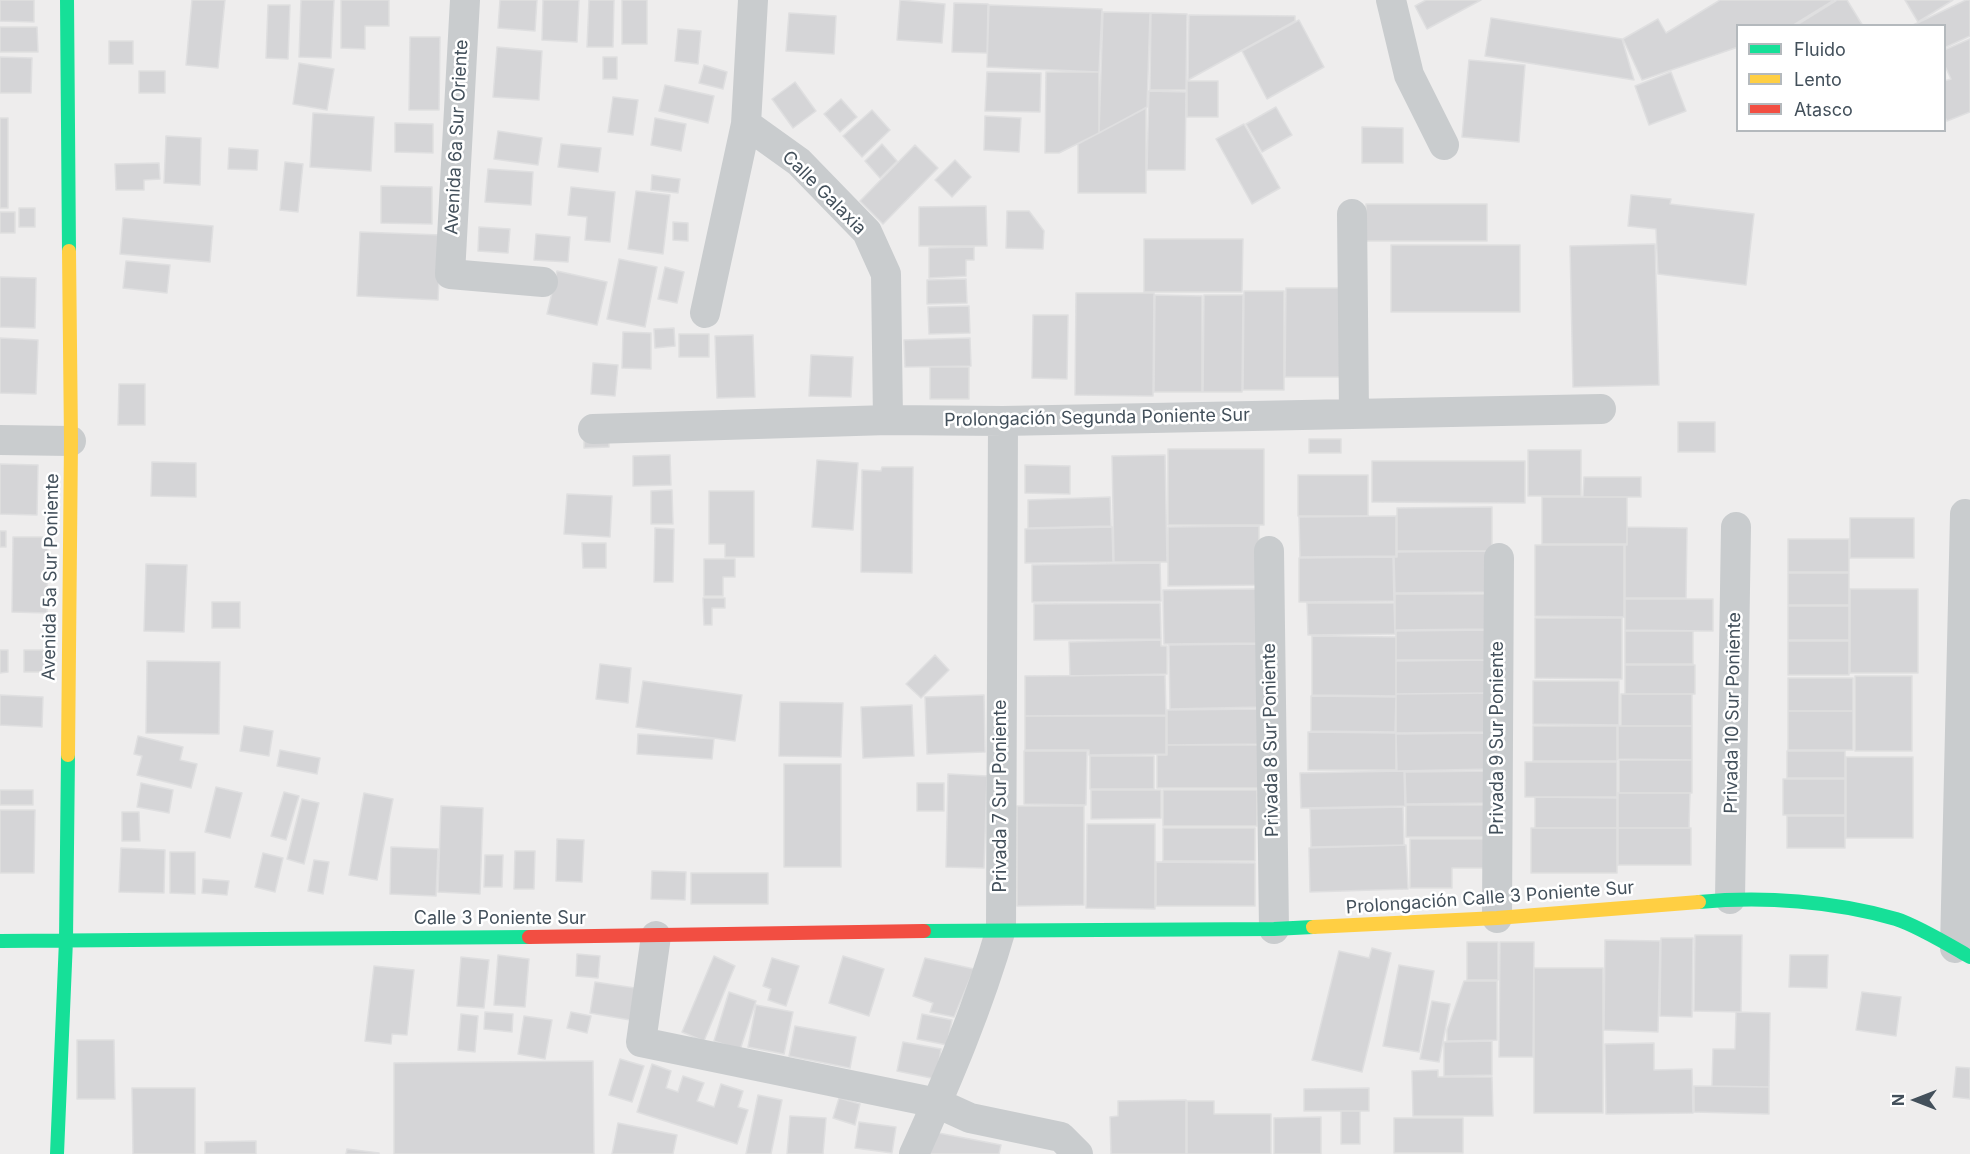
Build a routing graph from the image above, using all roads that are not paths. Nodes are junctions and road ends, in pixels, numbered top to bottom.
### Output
1 (67, 0) edge
2 (465, 0) edge
3 (753, 0) edge
4 (1391, 0) edge
5 (746, 124) junction
6 (1444, 145) dead end
7 (1352, 214) dead end
8 (543, 282) dead end
9 (705, 313) dead end
10 (1601, 409) dead end
11 (1354, 414) junction
12 (888, 420) junction
13 (1003, 421) junction
14 (593, 429) dead end
15 (0, 440) edge
16 (71, 441) junction
17 (1965, 514) dead end
18 (1736, 527) dead end
19 (1269, 551) dead end
20 (1500, 558) dead end
21 (1730, 899) junction
22 (1497, 918) junction
23 (1001, 929) junction
24 (1274, 929) junction
25 (656, 936) junction
26 (0, 940) edge
27 (66, 940) junction
28 (1963, 953) edge
29 (937, 1103) junction
30 (57, 1154) edge
31 (914, 1154) edge
32 (1078, 1154) edge

1 - 16 street, Avenida 5a Sur Poniente
2 - 8 street, Avenida 6a Sur Oriente
3 - 5 street
4 - 6 street
5 - 9 street
5 - 12 street, Calle Galaxia
7 - 11 street
10 - 11 street, Prolongación Segunda Poniente Sur
11 - 13 street, Prolongación Segunda Poniente Sur
12 - 13 street, Prolongación Segunda Poniente Sur
12 - 14 street, Prolongación Segunda Poniente Sur
13 - 23 street, Privada 7 Sur Poniente
15 - 16 street
16 - 27 street, Avenida 5a Sur Poniente
17 - 28 street
18 - 21 street, Privada 10 Sur Poniente
19 - 24 street, Privada 8 Sur Poniente
20 - 22 street, Privada 9 Sur Poniente
21 - 22 street, Prolongación Calle 3 Poniente Sur
21 - 28 street, Prolongación Calle 3 Poniente Sur
22 - 24 street, Prolongación Calle 3 Poniente Sur
23 - 24 street, Prolongación Calle 3 Poniente Sur
23 - 25 street, Calle 3 Poniente Sur
23 - 29 street, Privada 7 Sur Poniente
25 - 27 street, Calle 3 Poniente Sur
25 - 29 street
26 - 27 street, Calle 3 Poniente Sur
27 - 30 street, Avenida 5a Sur Poniente
29 - 31 street, Privada 7 Sur Poniente
29 - 32 street

